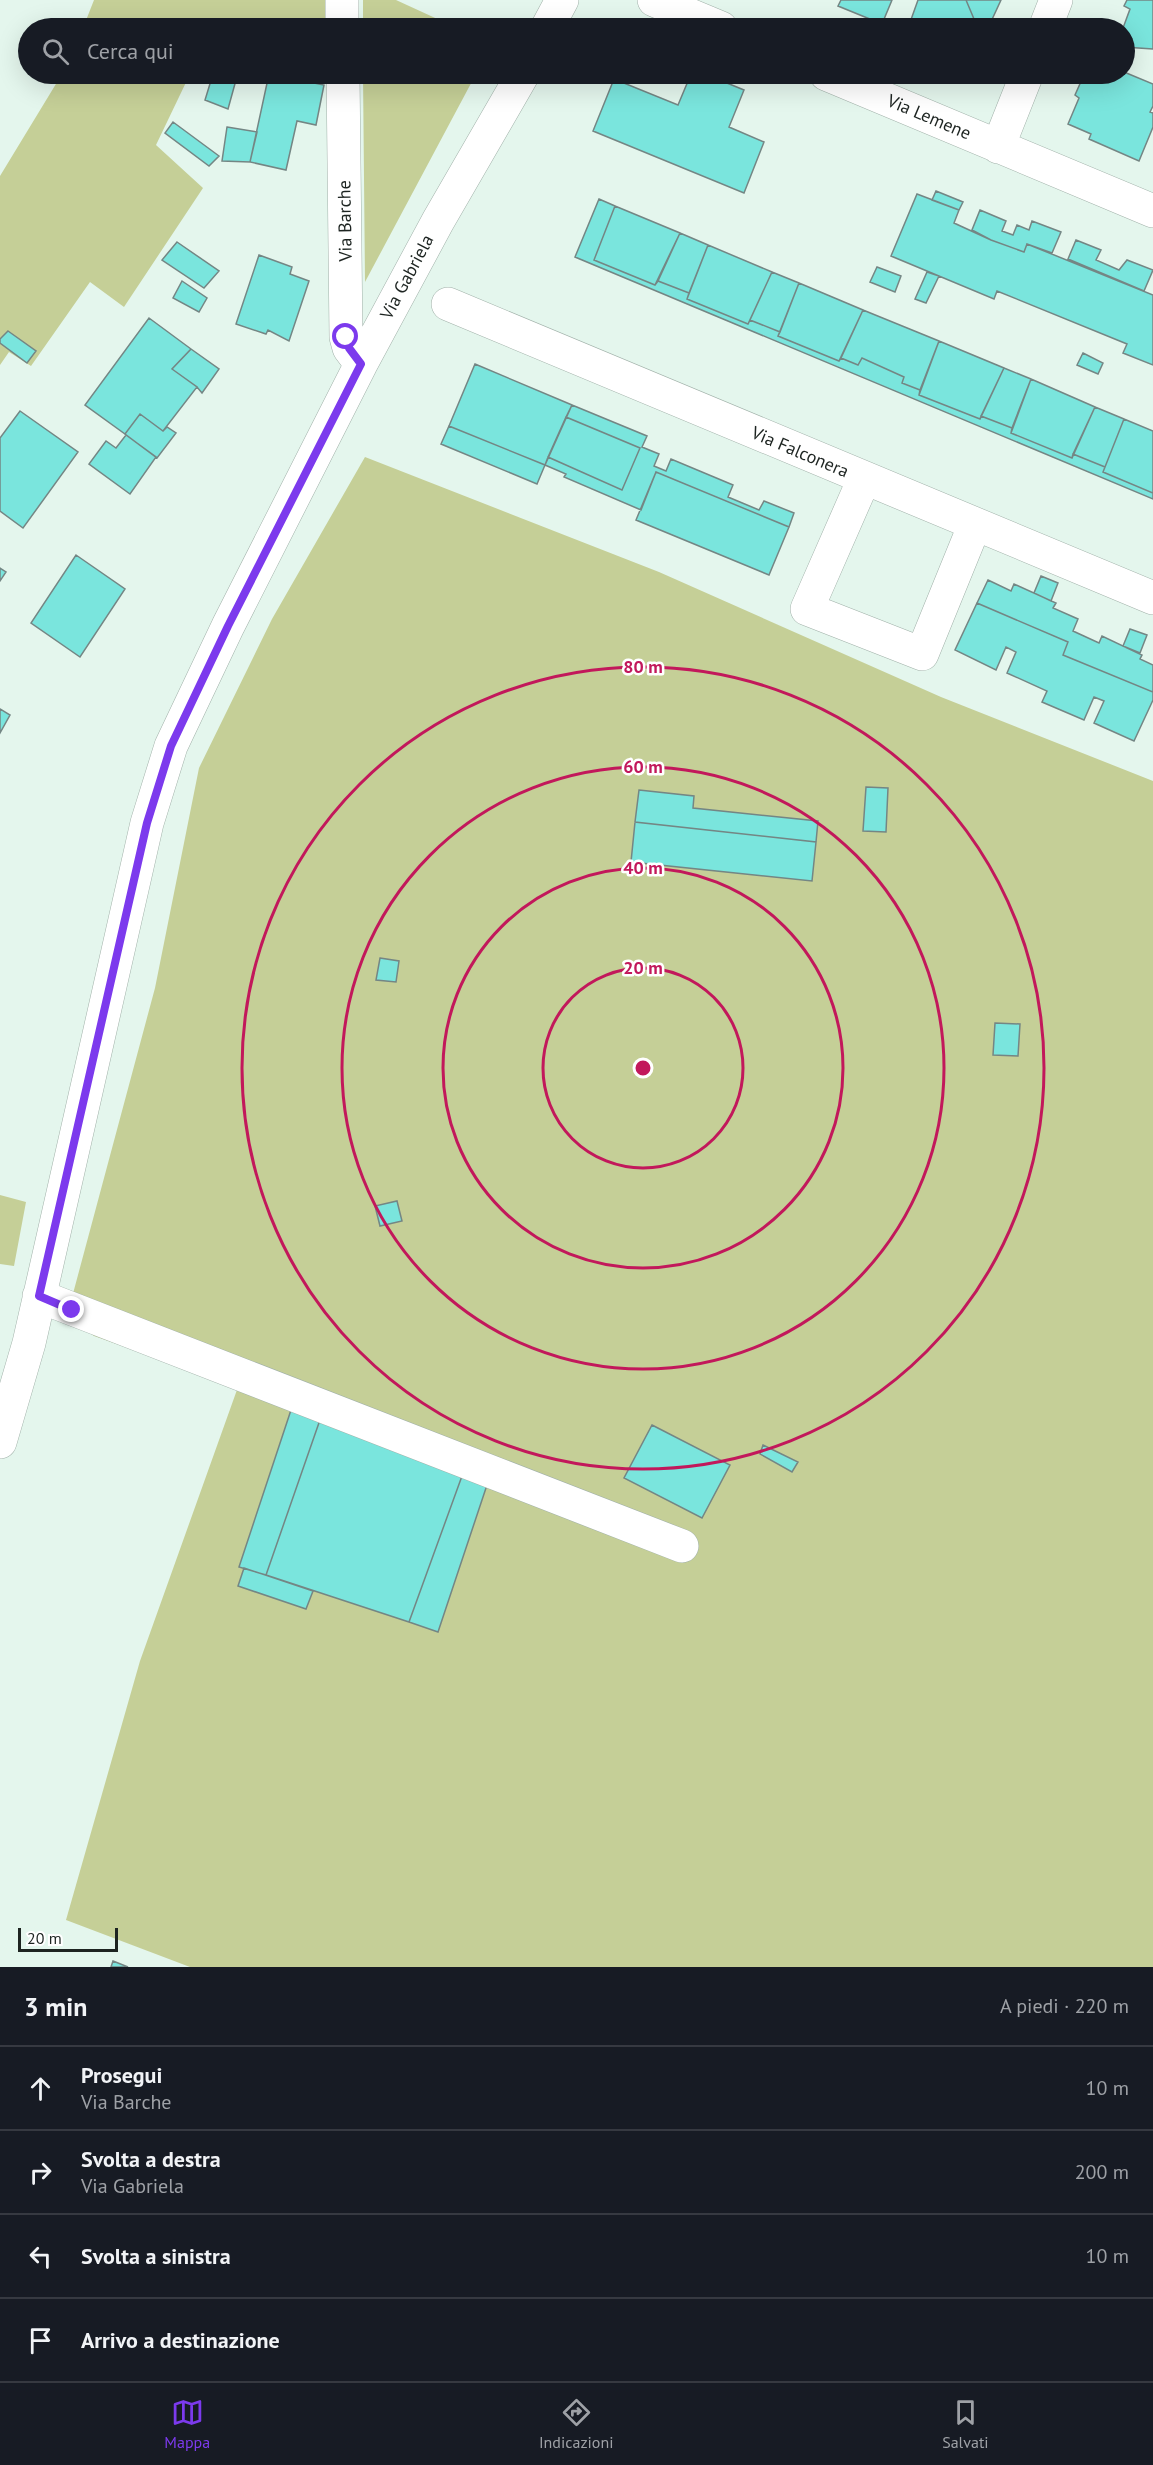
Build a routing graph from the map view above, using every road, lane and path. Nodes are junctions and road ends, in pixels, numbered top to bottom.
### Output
1 (342, 0) edge
2 (562, 0) edge
3 (654, 0) edge
4 (1056, 0) edge
5 (342, 18) edge
6 (552, 18) edge
7 (697, 18) edge
8 (1049, 18) edge
9 (343, 84) edge
10 (516, 84) edge
11 (850, 84) edge
12 (1023, 84) edge
13 (998, 147) junction
14 (1153, 211) edge
15 (448, 304) dead end
16 (361, 364) junction
17 (864, 478) junction
18 (975, 524) junction
19 (1153, 598) edge
20 (39, 1296) junction
21 (0, 1442) edge
22 (682, 1546) dead end

1 - 5 street
2 - 6 street
3 - 7 street
4 - 8 street
9 - 16 street, Via Barche
10 - 16 street, Via Gabriela
11 - 13 street, Via Lemene
12 - 13 street
13 - 14 street, Via Lemene
15 - 17 street, Via Falconera
16 - 20 street, Via Gabriela
17 - 18 street, Via Falconera
17 - 18 street
18 - 19 street, Via Falconera
20 - 21 street, Via Gabriela
20 - 22 street

